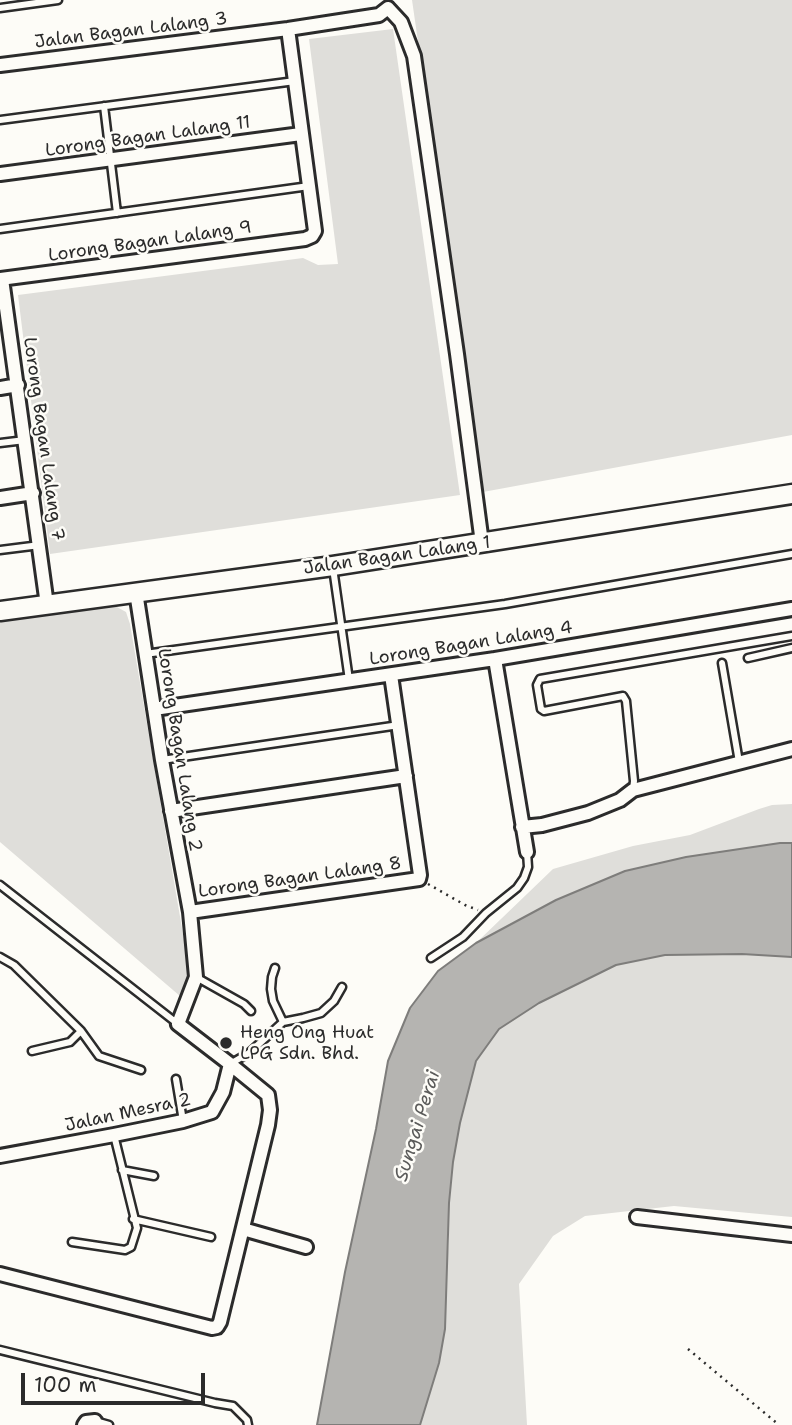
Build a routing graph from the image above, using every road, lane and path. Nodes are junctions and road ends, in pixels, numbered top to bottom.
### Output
1 (58, 0) edge
2 (389, 4) edge
3 (0, 8) edge
4 (288, 29) junction
5 (0, 65) edge
6 (295, 81) junction
7 (104, 106) junction
8 (0, 120) edge
9 (301, 134) junction
10 (110, 160) junction
11 (0, 174) edge
12 (309, 187) junction
13 (117, 213) junction
14 (0, 229) edge
15 (1, 279) edge
16 (5, 336) edge
17 (18, 386) junction
18 (0, 388) edge
19 (25, 440) junction
20 (0, 443) edge
21 (33, 494) junction
22 (792, 494) edge
23 (0, 498) edge
24 (482, 543) junction
25 (40, 545) junction
26 (0, 550) edge
27 (792, 554) edge
28 (333, 566) junction
29 (136, 592) junction
30 (47, 604) junction
31 (792, 610) edge
32 (0, 611) edge
33 (342, 626) junction
34 (792, 636) edge
35 (792, 648) edge
36 (145, 654) junction
37 (748, 658) dead end
38 (495, 659) junction
39 (723, 663) dead end
40 (391, 675) junction
41 (349, 680) junction
42 (154, 709) junction
43 (399, 725) junction
44 (792, 749) edge
45 (162, 760) junction
46 (739, 762) junction
47 (407, 776) junction
48 (633, 790) junction
49 (171, 811) junction
50 (522, 827) junction
51 (527, 852) joint
52 (419, 879) junction
53 (0, 885) edge
54 (190, 912) junction
55 (486, 914) junction
56 (0, 957) edge
57 (431, 958) dead end
58 (275, 968) dead end
59 (196, 977) junction
60 (342, 987) dead end
61 (251, 1011) dead end
62 (283, 1022) junction
63 (178, 1024) junction
64 (81, 1031) junction
65 (33, 1051) dead end
66 (230, 1063) junction
67 (141, 1070) dead end
68 (176, 1079) dead end
69 (183, 1121) junction
70 (114, 1135) junction
71 (0, 1156) edge
72 (122, 1170) junction
73 (154, 1176) dead end
74 (637, 1217) dead end
75 (134, 1219) junction
76 (243, 1229) junction
77 (792, 1235) edge
78 (211, 1237) dead end
79 (72, 1242) dead end
80 (306, 1247) dead end
81 (0, 1274) edge
82 (688, 1349) dead end
83 (0, 1350) edge
84 (89, 1423) edge
85 (109, 1425) edge
86 (248, 1425) edge
87 (779, 1425) edge

1 - 3 lane
2 - 4 street, Jalan Bagan Lalang 3
2 - 24 street
4 - 5 street, Jalan Bagan Lalang 3
4 - 6 street
6 - 7 lane
6 - 9 street
7 - 8 lane
7 - 10 lane
9 - 10 street, Lorong Bagan Lalang 11
9 - 12 street
10 - 11 street, Lorong Bagan Lalang 11
10 - 13 lane
12 - 13 lane
12 - 15 street, Lorong Bagan Lalang 9
13 - 14 lane
15 - 16 street, Lorong Bagan Lalang 7
16 - 17 street, Lorong Bagan Lalang 7
17 - 18 street
17 - 19 street, Lorong Bagan Lalang 7
19 - 20 lane
19 - 21 street, Lorong Bagan Lalang 7
21 - 23 street
21 - 25 street, Lorong Bagan Lalang 7
22 - 24 main road, Jalan Bagan Lalang 1
24 - 28 main road, Jalan Bagan Lalang 1
25 - 26 lane
25 - 30 street, Lorong Bagan Lalang 7
27 - 33 lane
28 - 29 main road, Jalan Bagan Lalang 1
28 - 33 lane
29 - 30 main road, Jalan Bagan Lalang 1
29 - 36 street, Lorong Bagan Lalang 2
30 - 32 main road, Jalan Bagan Lalang 1
31 - 38 street, Lorong Bagan Lalang 4
33 - 36 lane
33 - 41 lane
34 - 48 lane
35 - 37 lane
36 - 42 street, Lorong Bagan Lalang 2
38 - 40 street, Lorong Bagan Lalang 4
38 - 50 street
39 - 46 lane
40 - 41 street, Lorong Bagan Lalang 4
40 - 43 street, Lorong Bagan Lalang 8
41 - 42 street, Lorong Bagan Lalang 4
42 - 45 street, Lorong Bagan Lalang 2
43 - 45 lane
43 - 47 street, Lorong Bagan Lalang 8
44 - 46 street
45 - 49 street, Lorong Bagan Lalang 2
46 - 48 street
47 - 49 street
47 - 52 street, Lorong Bagan Lalang 8
48 - 50 street
49 - 54 street, Lorong Bagan Lalang 2
50 - 51 street
51 - 55 lane
52 - 54 street, Lorong Bagan Lalang 8
52 - 55 path
53 - 63 lane
54 - 59 street, Lorong Bagan Lalang 2
55 - 57 lane
56 - 64 lane
58 - 62 lane
59 - 61 lane
59 - 63 street
60 - 62 lane
62 - 66 lane
63 - 66 street
64 - 65 lane
64 - 67 lane
66 - 69 street, Jalan Mesra 2
66 - 76 street
68 - 69 lane
69 - 70 street, Jalan Mesra 2
70 - 71 street, Jalan Mesra 2
70 - 72 lane
72 - 73 lane
72 - 75 lane
74 - 77 street
75 - 78 lane
75 - 79 lane
76 - 80 street
76 - 81 street
82 - 87 path
83 - 86 lane
84 - 85 lane

